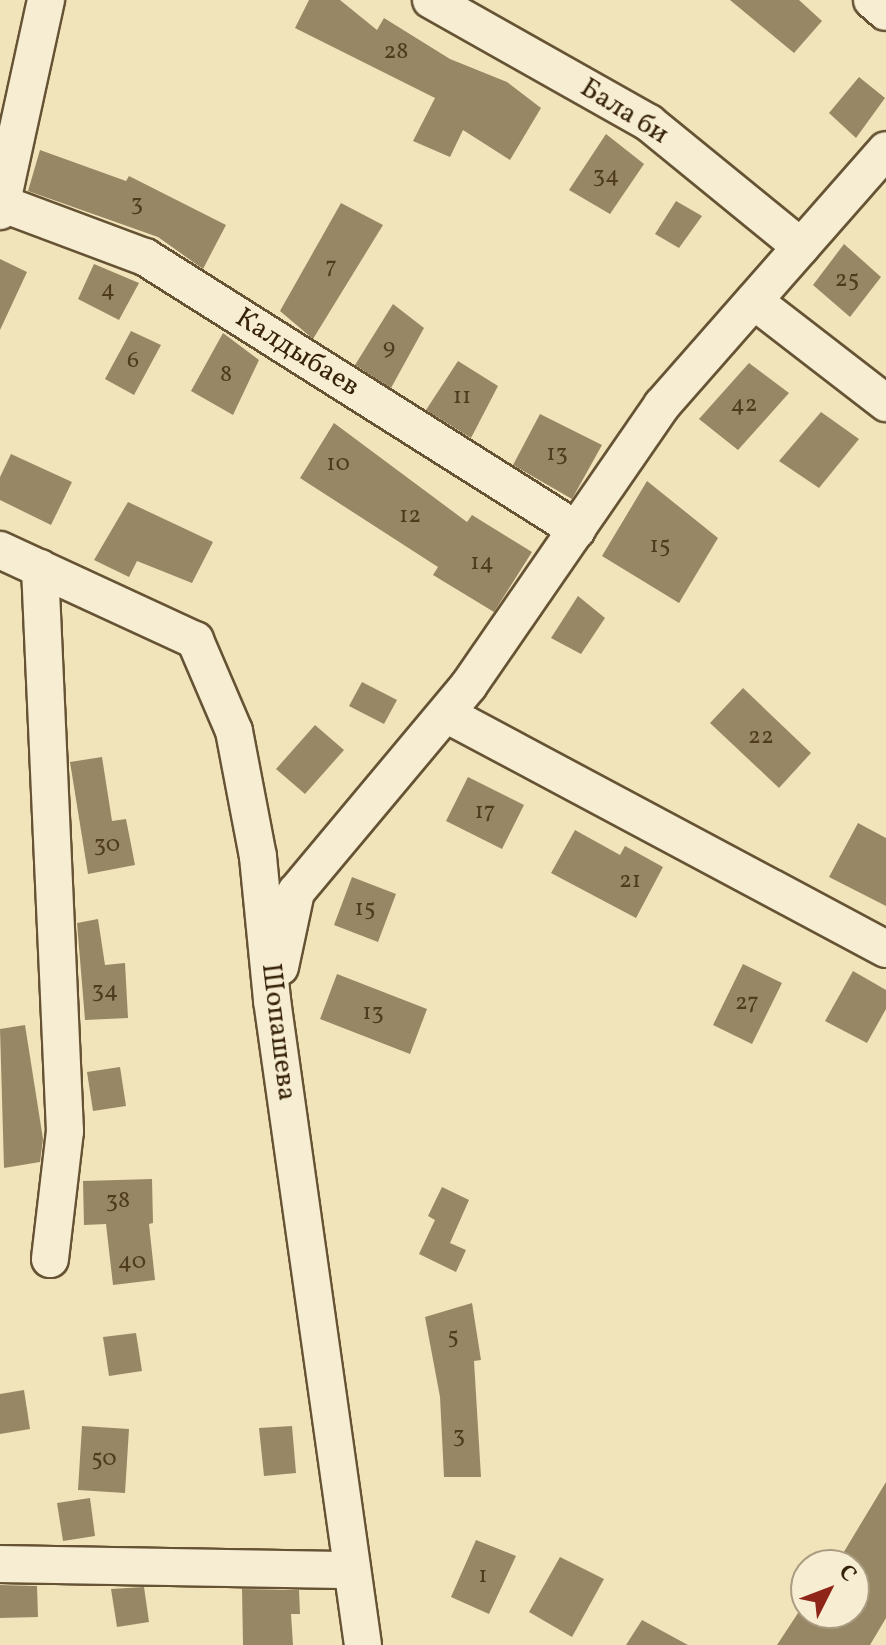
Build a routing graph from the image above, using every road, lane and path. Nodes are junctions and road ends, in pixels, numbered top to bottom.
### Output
1 (46, 0) edge
2 (431, 0) edge
3 (872, 0) edge
4 (886, 12) edge
5 (886, 150) edge
6 (2, 207) edge
7 (801, 247) junction
8 (754, 301) junction
9 (886, 403) edge
10 (577, 530) junction
11 (0, 550) edge
12 (40, 568) junction
13 (446, 714) junction
14 (886, 949) edge
15 (272, 1000) junction
16 (50, 1259) dead end
17 (0, 1564) edge
18 (352, 1570) junction
19 (363, 1645) edge

1 - 6 street
2 - 7 street, Бала би
3 - 4 street
5 - 7 street
6 - 10 street, Калдыбаев
7 - 8 street
8 - 9 street
8 - 10 street
10 - 13 street
11 - 12 street, Шопашева
12 - 15 street, Шопашева
12 - 16 street
13 - 14 street
13 - 15 street
15 - 18 street, Шопашева
17 - 18 street
18 - 19 street, Шопашева

